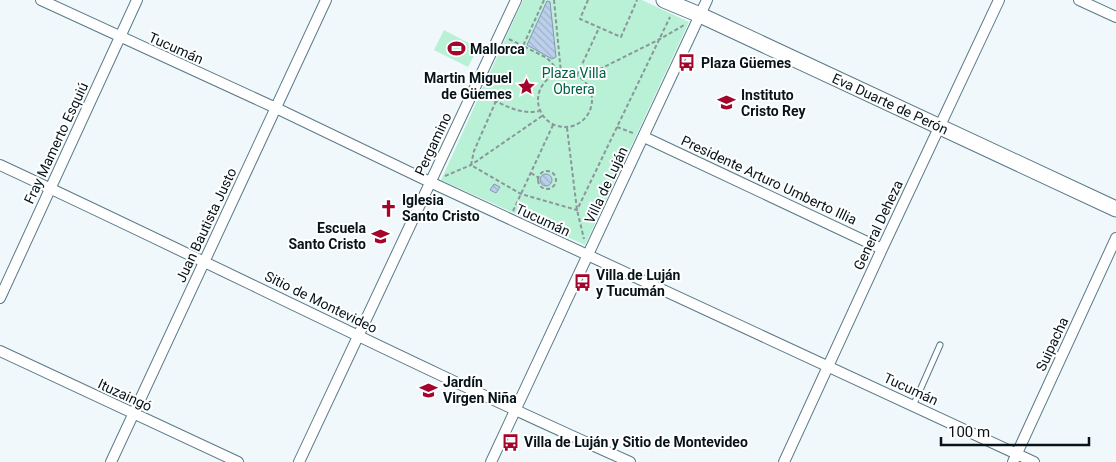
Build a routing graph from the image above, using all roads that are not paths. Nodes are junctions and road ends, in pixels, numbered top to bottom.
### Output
1 (41, 0) edge
2 (137, 0) edge
3 (326, 0) edge
4 (516, 0) edge
5 (707, 0) edge
6 (999, 0) edge
7 (1079, 0) edge
8 (669, 3) edge
9 (700, 15) junction
10 (1116, 17) edge
11 (120, 37) junction
12 (276, 108) junction
13 (940, 128) junction
14 (644, 137) junction
15 (0, 165) edge
16 (430, 182) junction
17 (50, 188) junction
18 (1116, 209) edge
19 (1116, 238) edge
20 (882, 249) junction
21 (588, 256) junction
22 (204, 260) junction
23 (0, 298) edge
24 (358, 335) junction
25 (940, 345) dead end
26 (0, 351) edge
27 (828, 366) junction
28 (913, 406) junction
29 (515, 411) junction
30 (133, 414) junction
31 (1015, 458) edge
32 (111, 462) edge
33 (238, 462) edge
34 (299, 462) edge
35 (491, 462) edge
36 (630, 462) edge
37 (784, 462) edge
38 (1034, 462) edge

1 - 11 street, Tucumán
2 - 11 street, Fray Mamerto Esquiú
3 - 12 street, Juan Bautista Justo
4 - 16 street, Pergamino
5 - 9 street, Villa de Luján
6 - 13 street, General Deheza
7 - 10 street
8 - 9 main road, Eva Duarte de Perón
9 - 13 main road, Eva Duarte de Perón
9 - 14 street, Villa de Luján
11 - 12 street, Tucumán
11 - 17 street, Fray Mamerto Esquiú
12 - 16 street, Tucumán
12 - 22 street, Juan Bautista Justo
13 - 18 main road, Eva Duarte de Perón
13 - 20 street, General Deheza
14 - 20 street, Presidente Arturo Umberto Illia
14 - 21 street, Villa de Luján
15 - 17 street, Sitio de Montevideo
16 - 21 street, Tucumán
16 - 24 street, Pergamino
17 - 22 street, Sitio de Montevideo
17 - 23 street, Fray Mamerto Esquiú
19 - 31 street, Suipacha
20 - 27 street, General Deheza
21 - 27 street, Tucumán
21 - 29 street, Villa de Luján
22 - 24 street, Sitio de Montevideo
22 - 30 street, Juan Bautista Justo
24 - 29 street, Sitio de Montevideo
24 - 34 street, Pergamino
25 - 28 lane
26 - 30 street, Ituzaingó
27 - 28 street, Tucumán
27 - 37 street, General Deheza
28 - 31 street, Tucumán
29 - 35 street, Villa de Luján
29 - 36 street, Sitio de Montevideo
30 - 32 street, Juan Bautista Justo
30 - 33 street, Ituzaingó
31 - 38 street, Tucumán

